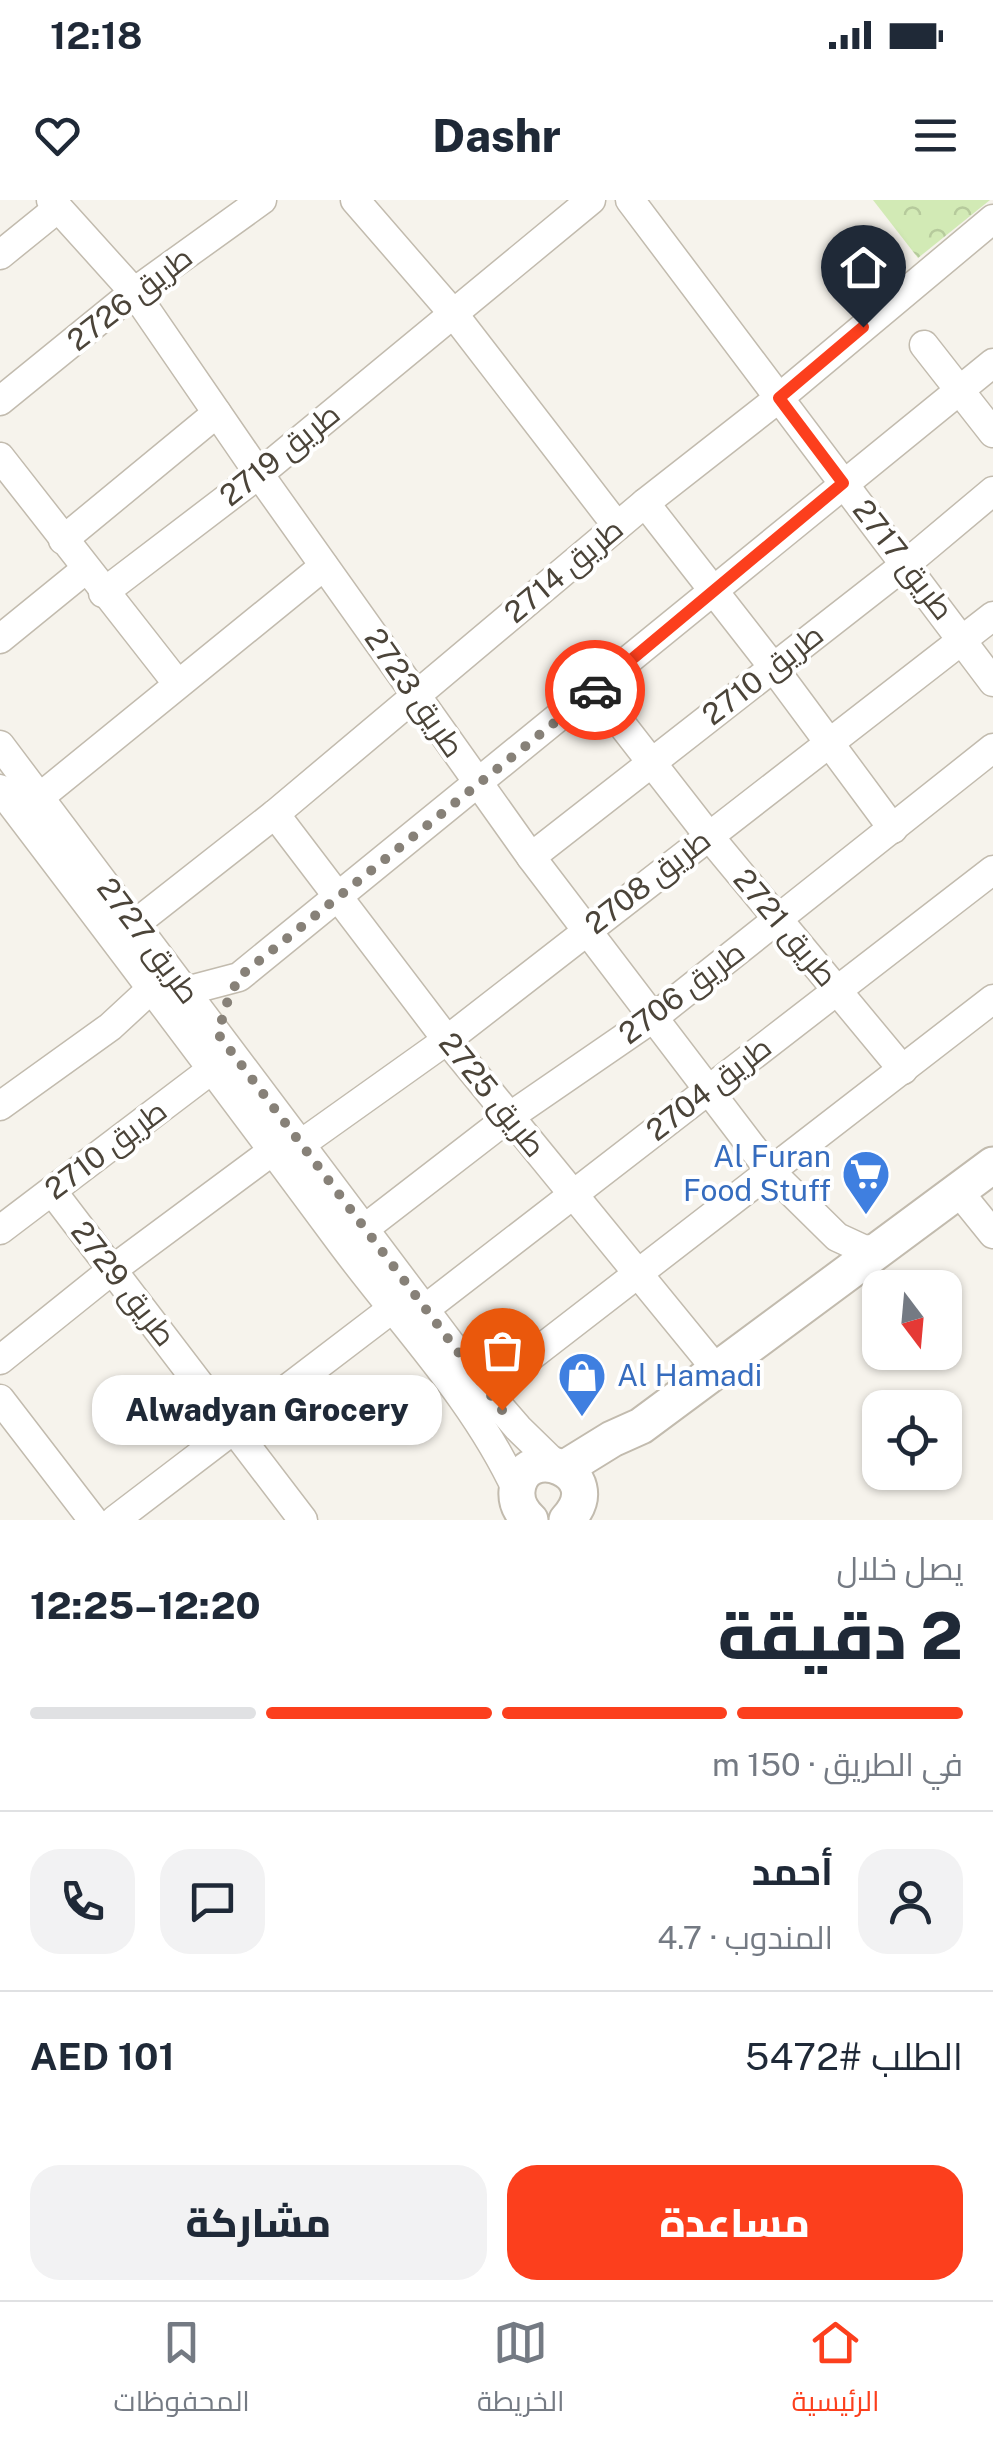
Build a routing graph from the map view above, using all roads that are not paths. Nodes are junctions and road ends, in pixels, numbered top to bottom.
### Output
1 (262, 200) edge
2 (354, 200) edge
3 (591, 200) edge
4 (630, 200) edge
5 (55, 204) edge
6 (993, 219) edge
7 (0, 256) edge
8 (134, 292) junction
9 (452, 312) junction
10 (924, 345) dead end
11 (993, 362) edge
12 (958, 392) junction
13 (779, 398) junction
14 (0, 401) edge
15 (217, 413) junction
16 (993, 433) edge
17 (0, 457) edge
18 (259, 474) junction
19 (843, 483) junction
20 (993, 491) edge
21 (644, 502) junction
22 (617, 526) junction
23 (63, 540) junction
24 (906, 564) junction
25 (324, 566) junction
26 (86, 570) junction
27 (714, 591) junction
28 (103, 593) junction
29 (993, 616) edge
30 (963, 639) junction
31 (0, 640) edge
32 (773, 667) junction
33 (993, 682) edge
34 (177, 684) junction
35 (595, 690) junction
36 (416, 696) junction
37 (827, 742) junction
38 (0, 746) edge
39 (993, 748) edge
40 (651, 763) junction
41 (478, 783) junction
42 (0, 789) edge
43 (40, 798) junction
44 (275, 814) junction
45 (892, 829) junction
46 (708, 835) junction
47 (531, 857) junction
48 (993, 870) edge
49 (340, 896) junction
50 (778, 919) junction
51 (136, 924) junction
52 (586, 931) junction
53 (239, 977) junction
54 (170, 983) junction
55 (836, 988) junction
56 (993, 999) edge
57 (653, 1018) junction
58 (177, 1020) junction
59 (110, 1026) junction
60 (218, 1034) junction
61 (447, 1040) junction
62 (211, 1070) junction
63 (903, 1070) junction
64 (707, 1090) junction
65 (0, 1106) edge
66 (509, 1117) junction
67 (288, 1146) junction
68 (993, 1166) edge
69 (771, 1172) junction
70 (52, 1191) junction
71 (959, 1192) junction
72 (573, 1196) junction
73 (0, 1230) edge
74 (993, 1234) edge
75 (354, 1237) junction
76 (877, 1250) junction
77 (112, 1270) junction
78 (637, 1276) junction
79 (393, 1308) junction
80 (424, 1309) junction
81 (0, 1360) edge
82 (716, 1370) junction
83 (486, 1391) junction
84 (4, 1410) edge
85 (236, 1430) junction
86 (572, 1496) edge
87 (514, 1506) edge
88 (289, 1515) edge
89 (93, 1520) edge
90 (115, 1520) edge

1 - 8 street, طريق 2726
2 - 9 street
3 - 9 street, طريق 2719
4 - 13 street, طريق 2717
5 - 7 street
5 - 8 street, طريق 2723
6 - 13 street, طريق 2714
8 - 14 street, طريق 2726
8 - 15 street, طريق 2723
9 - 18 street, طريق 2719
9 - 22 street
10 - 12 street
11 - 12 street
12 - 16 street
12 - 19 street
13 - 19 street, طريق 2717
13 - 21 street, طريق 2714
15 - 18 street, طريق 2723
15 - 23 street
17 - 23 street
18 - 25 street, طريق 2723
18 - 28 street, طريق 2719
19 - 24 street, طريق 2717
19 - 27 street
20 - 24 street, طريق 2710
21 - 22 street, طريق 2714
21 - 27 street
22 - 36 street, طريق 2714
23 - 26 street
24 - 30 street, طريق 2717
24 - 32 street, طريق 2710
25 - 34 street
25 - 36 street, طريق 2723
26 - 28 street
26 - 31 street
27 - 32 street
27 - 35 street
28 - 34 street
29 - 30 street, طريق 2708
30 - 33 street, طريق 2717
30 - 37 street, طريق 2708
32 - 37 street
32 - 40 street, طريق 2710
34 - 43 street
35 - 40 street, طريق 2721
35 - 41 street
36 - 41 street, طريق 2723
36 - 44 street, طريق 2714
37 - 45 street
37 - 46 street, طريق 2708
38 - 43 street, طريق 2727
39 - 45 street, طريق 2706
40 - 46 street, طريق 2721
40 - 47 street, طريق 2710
41 - 47 street, طريق 2723
41 - 49 street
42 - 54 street, طريق 2727
43 - 51 street, طريق 2727
44 - 49 street, طريق 2725
44 - 51 street, طريق 2714
45 - 50 street, طريق 2706
46 - 50 street, طريق 2721
46 - 52 street, طريق 2708
47 - 52 street, طريق 2723
48 - 55 street, طريق 2704
49 - 53 street
49 - 61 street, طريق 2725
50 - 55 street, طريق 2721
50 - 57 street, طريق 2706
51 - 54 street, طريق 2727
52 - 57 street, طريق 2723
52 - 61 street, طريق 2708
53 - 54 street
53 - 60 street
54 - 58 street, طريق 2727
54 - 59 street
54 - 60 street, طريق 2727
55 - 63 street, طريق 2721
55 - 64 street, طريق 2704
56 - 63 street
57 - 64 street, طريق 2723
57 - 66 street, طريق 2706
58 - 59 street
58 - 62 street, طريق 2727
59 - 65 street
60 - 67 street, طريق 2727
61 - 66 street, طريق 2725
61 - 67 street, طريق 2708
62 - 67 street, طريق 2727
62 - 70 street, طريق 2710
63 - 69 street
64 - 69 street, طريق 2723
64 - 72 street, طريق 2704
66 - 72 street, طريق 2725
66 - 75 street, طريق 2706
67 - 75 street, طريق 2727
67 - 77 street, طريق 2708
68 - 71 street
69 - 76 street, طريق 2723
69 - 78 street
70 - 73 street, طريق 2710
70 - 77 street, طريق 2729
71 - 74 street
71 - 76 street
72 - 78 street, طريق 2725
72 - 80 street, طريق 2704
75 - 79 street, طريق 2727
75 - 80 street, طريق 2727
76 - 82 street
77 - 81 street, طريق 2708
77 - 85 street, طريق 2729
78 - 82 street, طريق 2725
78 - 83 street
79 - 85 street
79 - 87 street, طريق 2727
80 - 83 street, طريق 2727
82 - 86 street
83 - 86 street, طريق 2727
84 - 89 street
85 - 88 street, طريق 2729
85 - 90 street
86 - 87 street

